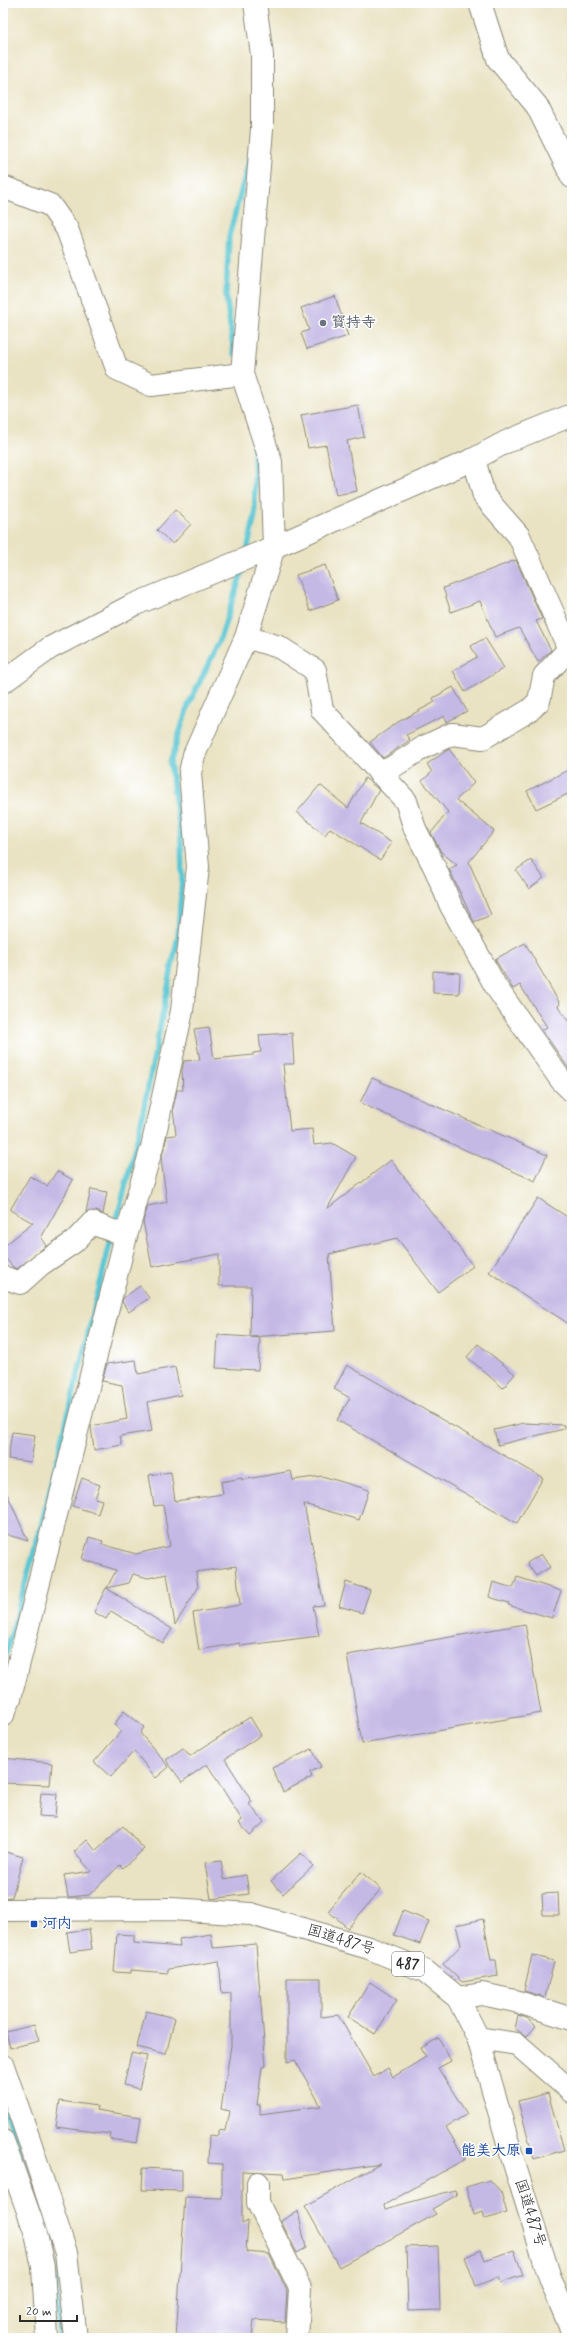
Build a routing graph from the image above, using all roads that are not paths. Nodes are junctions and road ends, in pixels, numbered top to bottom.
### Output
1 (255, 3) edge
2 (480, 3) edge
3 (572, 177) edge
4 (3, 187) edge
5 (242, 374) junction
6 (572, 415) edge
7 (474, 459) junction
8 (274, 547) junction
9 (246, 637) junction
10 (3, 682) edge
11 (379, 772) junction
12 (572, 1091) edge
13 (126, 1236) junction
14 (3, 1277) edge
15 (3, 1715) edge
16 (3, 1910) edge
17 (458, 1998) junction
18 (572, 2019) edge
19 (478, 2038) junction
20 (3, 2066) edge
21 (572, 2092) edge
22 (3, 2141) edge
23 (258, 2183) dead end
24 (572, 2331) edge
25 (47, 2338) edge
26 (76, 2338) edge
27 (297, 2338) edge

1 - 5 main road
2 - 3 main road
4 - 5 main road
5 - 8 main road
6 - 7 main road
7 - 8 main road
7 - 11 main road
8 - 9 main road
8 - 10 main road
9 - 11 main road
9 - 13 main road
11 - 12 main road
13 - 14 main road
13 - 15 main road
16 - 17 main road, 国道487号 / 487
17 - 18 main road
17 - 19 main road, 国道487号 / 487
19 - 21 main road
19 - 24 main road, 国道487号 / 487
20 - 26 main road
22 - 25 main road
23 - 27 main road

